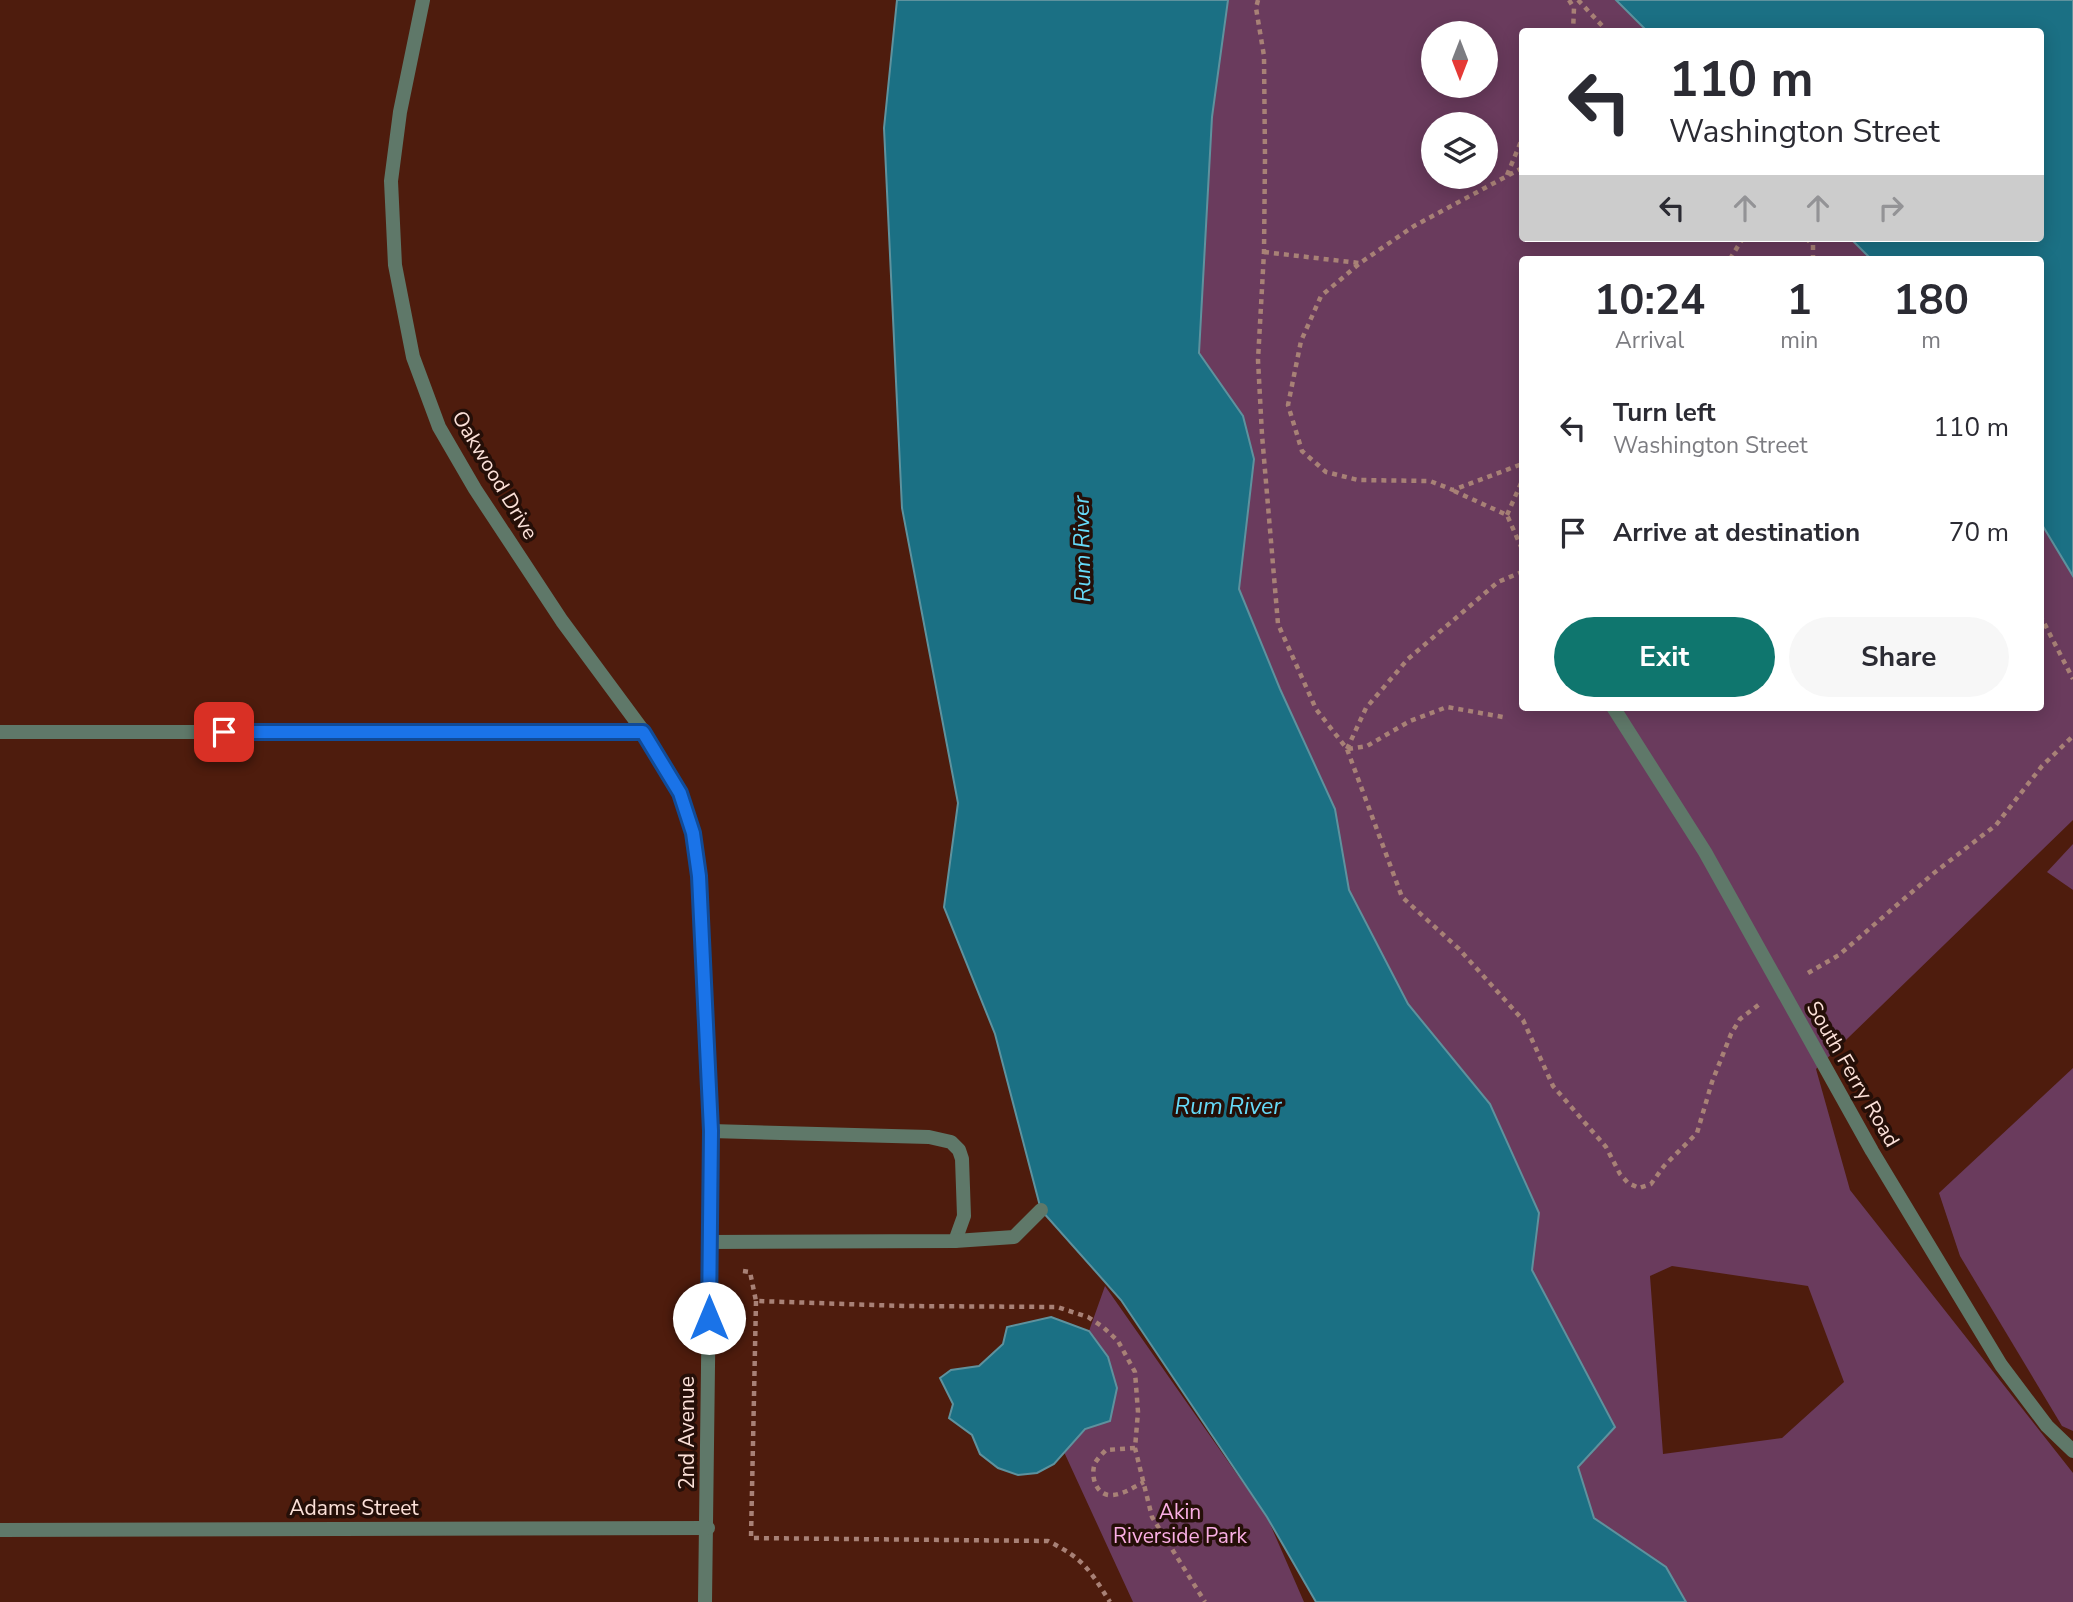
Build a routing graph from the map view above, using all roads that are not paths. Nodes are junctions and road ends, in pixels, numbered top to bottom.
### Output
1 (424, 0) edge
2 (1616, 711) edge
3 (0, 732) edge
4 (643, 732) junction
5 (711, 1131) junction
6 (1041, 1210) dead end
7 (955, 1241) junction
8 (709, 1242) junction
9 (2073, 1451) edge
10 (708, 1528) junction
11 (0, 1530) edge
12 (705, 1602) edge

1 - 4 street, Oakwood Drive
2 - 9 street, South Ferry Road
3 - 4 street
4 - 5 street, 2nd Avenue
5 - 7 street
5 - 8 street, 2nd Avenue
6 - 7 street
7 - 8 street
8 - 10 street, 2nd Avenue
10 - 11 street, Adams Street
10 - 12 street, 2nd Avenue

